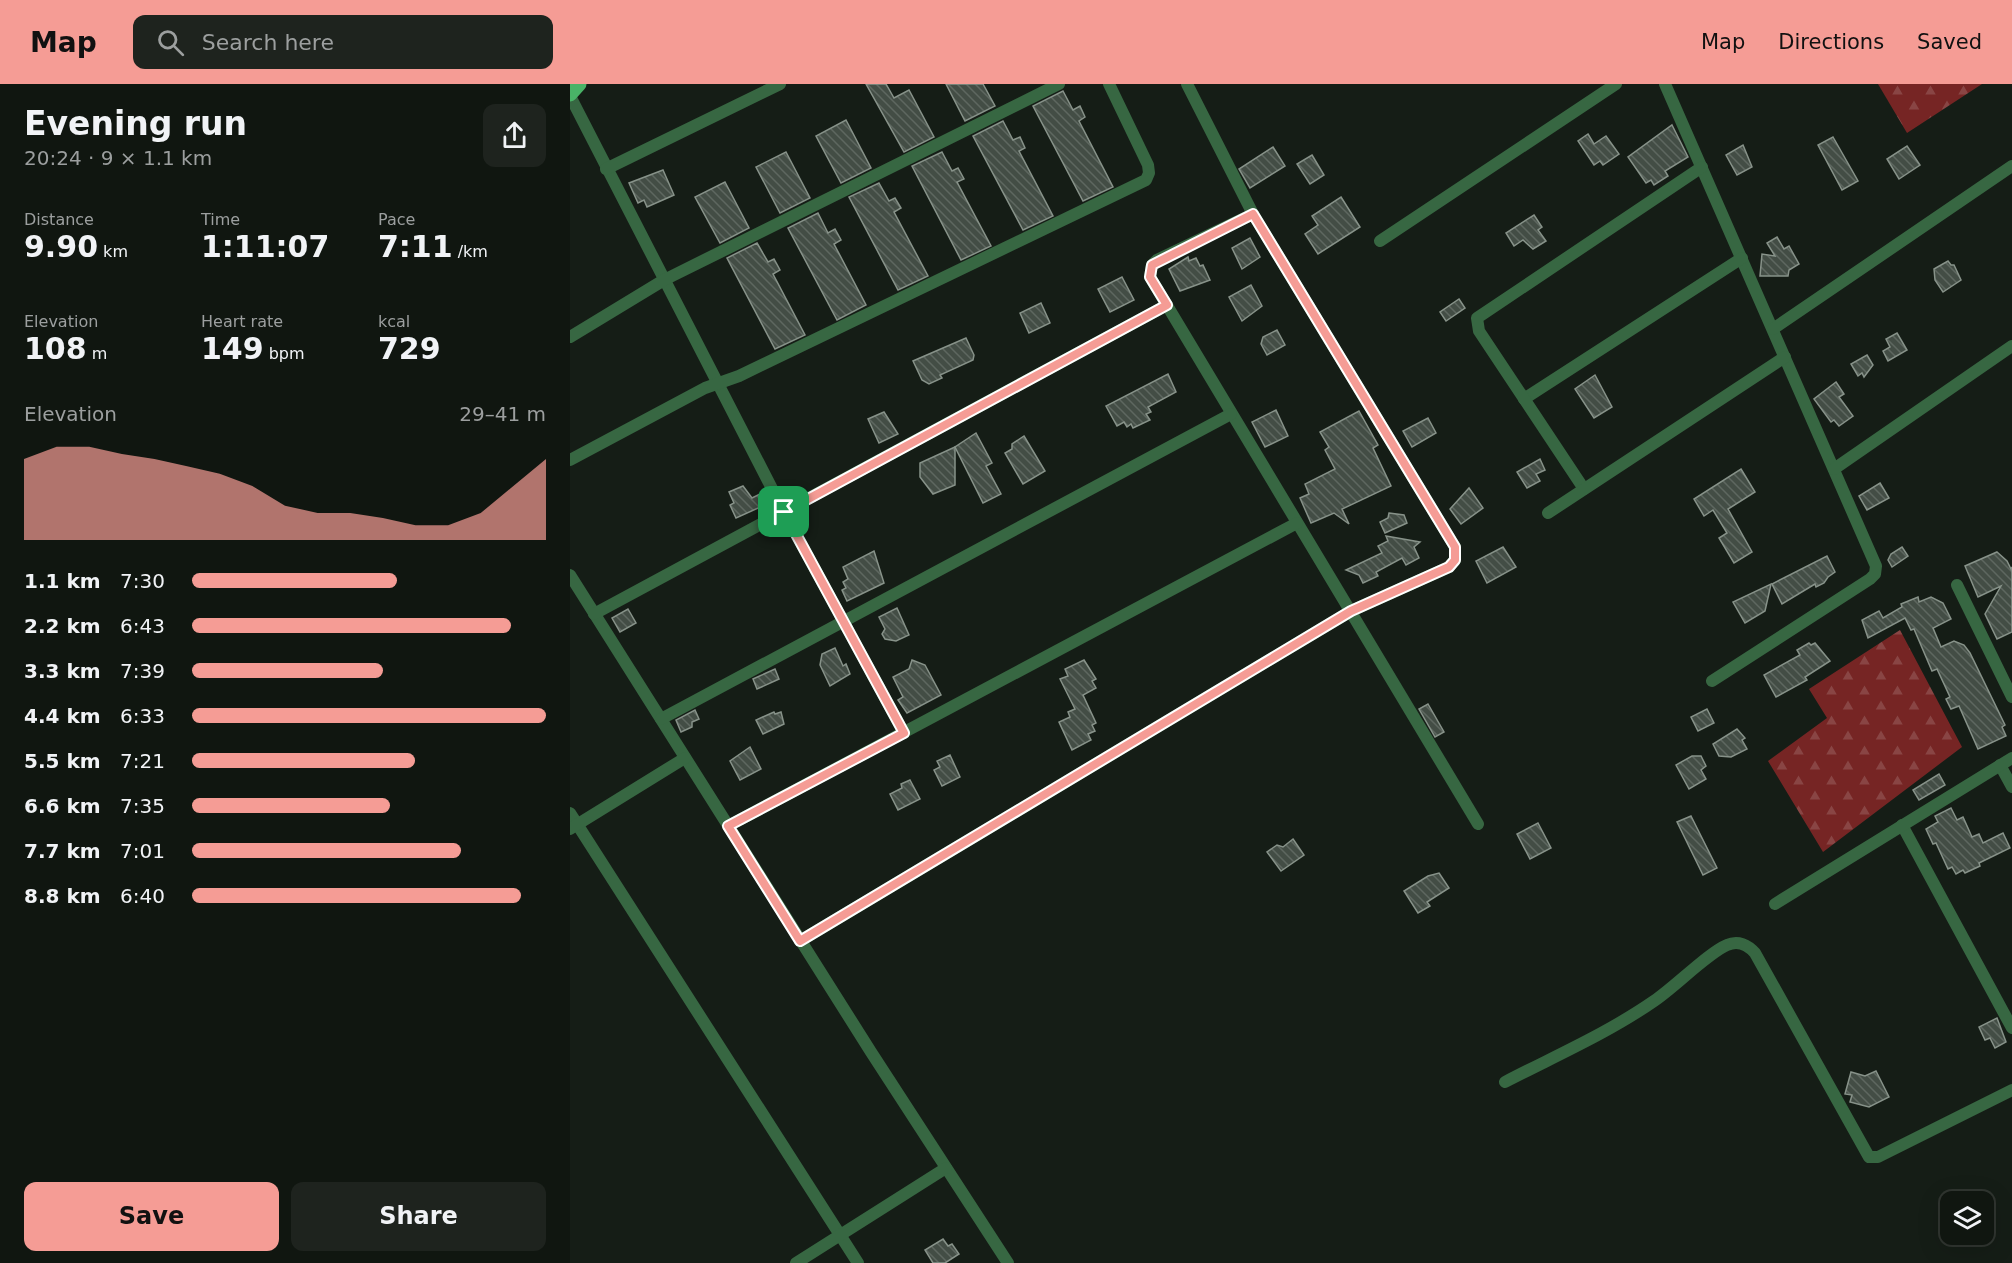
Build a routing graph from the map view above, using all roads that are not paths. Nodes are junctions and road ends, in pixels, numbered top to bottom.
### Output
1 (579, 84) edge
2 (780, 84) edge
3 (1059, 84) edge
4 (1109, 84) edge
5 (1187, 84) edge
6 (1616, 84) edge
7 (1665, 84) edge
8 (570, 95) edge
9 (2012, 166) edge
10 (1701, 167) junction
11 (606, 169) junction
12 (1253, 214) junction
13 (1380, 241) dead end
14 (1742, 258) junction
15 (664, 280) junction
16 (1167, 305) junction
17 (1773, 330) junction
18 (570, 337) edge
19 (2012, 346) edge
20 (1785, 357) junction
21 (718, 384) junction
22 (1524, 399) junction
23 (1231, 414) junction
24 (570, 460) edge
25 (1834, 469) junction
26 (1584, 489) junction
27 (784, 512) junction
28 (1548, 513) dead end
29 (1297, 523) junction
30 (570, 575) edge
31 (1957, 585) dead end
32 (1351, 611) junction
33 (594, 614) junction
34 (843, 622) junction
35 (1712, 681) dead end
36 (2012, 697) edge
37 (661, 719) junction
38 (904, 733) junction
39 (685, 758) junction
40 (2012, 758) edge
41 (2000, 765) junction
42 (2012, 787) edge
43 (570, 813) edge
44 (1478, 824) dead end
45 (1902, 825) junction
46 (728, 826) junction
47 (574, 827) edge
48 (1775, 904) dead end
49 (800, 941) junction
50 (2012, 1028) edge
51 (1505, 1082) dead end
52 (2012, 1090) edge
53 (946, 1168) junction
54 (840, 1235) junction
55 (796, 1263) edge
56 (858, 1263) edge
57 (1008, 1263) edge

1 - 8 main road
2 - 11 street
3 - 15 street
4 - 21 street
5 - 12 street
6 - 13 street
7 - 10 street
8 - 11 street
9 - 17 street
10 - 14 street
10 - 22 street
11 - 15 street
12 - 16 street
12 - 32 street
14 - 17 street
14 - 22 street
15 - 18 street
15 - 21 street
16 - 23 street
16 - 27 street
17 - 20 street
19 - 25 street
20 - 25 street
20 - 26 street
21 - 24 street
21 - 27 street
22 - 26 street
23 - 29 street
23 - 34 street
25 - 35 street
26 - 28 street
27 - 33 street
27 - 34 street
29 - 32 street
29 - 38 street
30 - 33 street
31 - 36 street
32 - 44 street
32 - 49 street
33 - 37 street
34 - 37 street
34 - 38 street
37 - 39 street
38 - 46 street
39 - 46 street
39 - 47 street
40 - 41 street
41 - 42 street
41 - 45 street
43 - 47 street
45 - 48 street
45 - 50 street
46 - 49 street
47 - 54 street
49 - 53 street
51 - 52 street
53 - 54 street
53 - 57 street
54 - 55 street
54 - 56 street

